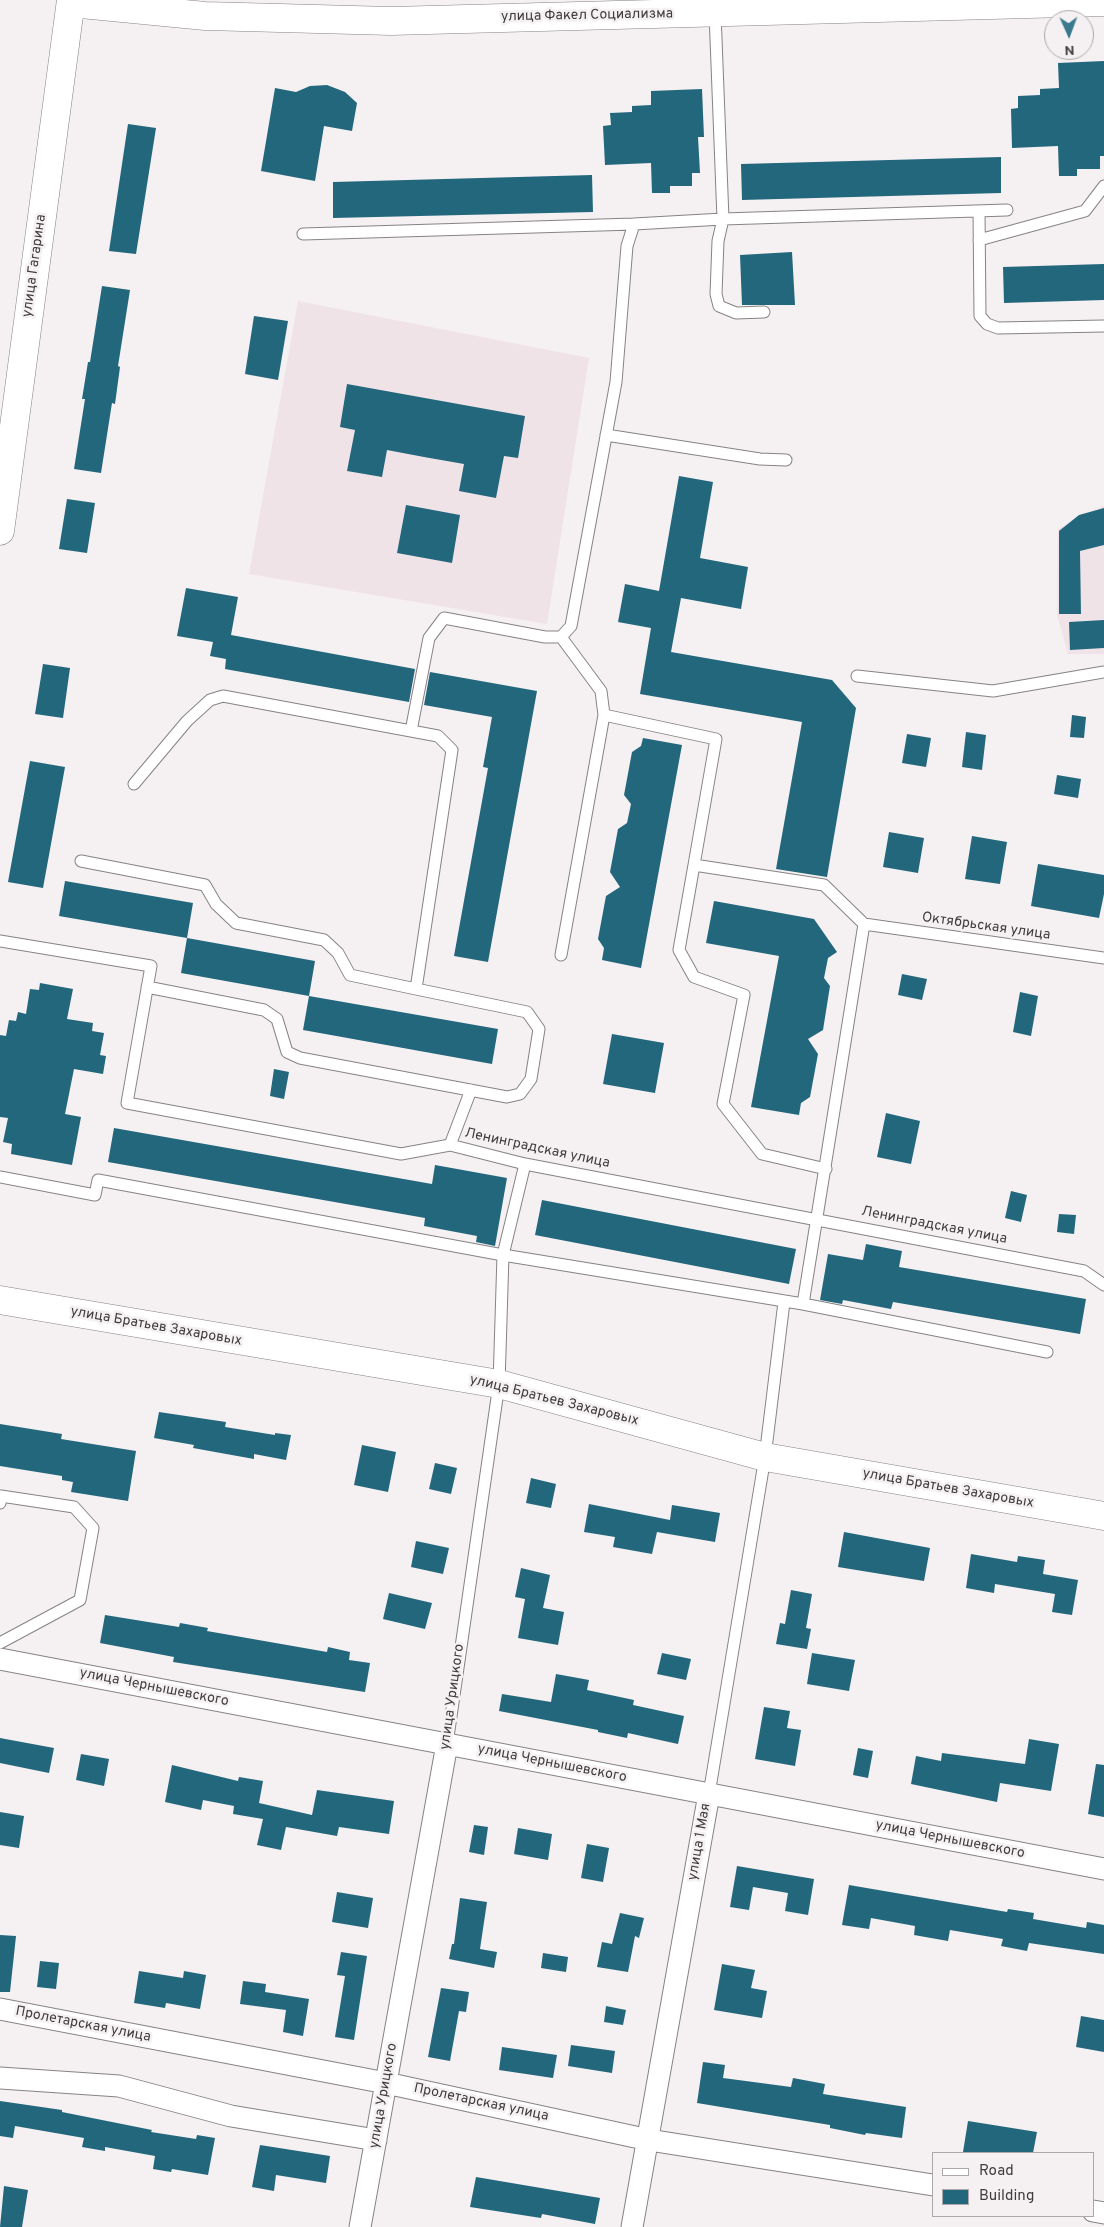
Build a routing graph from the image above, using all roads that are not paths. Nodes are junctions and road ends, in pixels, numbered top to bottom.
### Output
1 (68, 1) edge
2 (1104, 2) edge
3 (715, 13) junction
4 (1104, 186) edge
5 (1007, 210) dead end
6 (979, 211) junction
7 (723, 219) junction
8 (634, 224) junction
9 (303, 234) dead end
10 (979, 240) junction
11 (764, 312) dead end
12 (1104, 326) edge
13 (606, 436) junction
14 (786, 460) dead end
15 (0, 531) edge
16 (561, 637) junction
17 (1104, 672) edge
18 (857, 676) dead end
19 (604, 715) junction
20 (411, 731) junction
21 (134, 784) dead end
22 (81, 861) dead end
23 (694, 865) junction
24 (864, 924) junction
25 (0, 941) edge
26 (561, 955) dead end
27 (1104, 958) edge
28 (147, 987) junction
29 (416, 989) junction
30 (471, 1090) junction
31 (450, 1145) junction
32 (525, 1164) junction
33 (826, 1169) junction
34 (0, 1177) edge
35 (818, 1219) junction
36 (503, 1255) junction
37 (1104, 1285) edge
38 (0, 1300) edge
39 (784, 1302) junction
40 (803, 1304) junction
41 (1047, 1352) dead end
42 (499, 1384) junction
43 (765, 1457) junction
44 (0, 1503) edge
45 (1104, 1516) edge
46 (0, 1644) edge
47 (0, 1659) edge
48 (447, 1744) junction
49 (709, 1794) junction
50 (1104, 1869) edge
51 (0, 2009) edge
52 (0, 2078) edge
53 (386, 2083) junction
54 (376, 2140) junction
55 (649, 2140) junction
56 (932, 2185) edge
57 (360, 2227) edge
58 (632, 2227) edge

1 - 3 main road, улица Факел Социализма
1 - 15 main road, улица Гагарина
2 - 3 main road, улица Факел Социализма
3 - 7 lane
4 - 10 lane
5 - 6 lane
6 - 7 lane
6 - 10 lane
7 - 8 lane
7 - 11 lane
8 - 9 lane
8 - 13 lane
10 - 12 lane
13 - 14 lane
13 - 16 lane
16 - 19 lane
16 - 20 lane
17 - 18 lane
19 - 23 lane
19 - 26 lane
20 - 21 lane
20 - 29 lane
22 - 29 lane
23 - 24 lane
23 - 33 lane
24 - 27 lane, Октябрьская улица
24 - 33 lane
25 - 28 lane, Ленинградская улица
28 - 30 lane
28 - 31 lane, Ленинградская улица
29 - 30 lane
30 - 31 lane
31 - 32 lane, Ленинградская улица
32 - 35 lane, Ленинградская улица
32 - 36 lane, улица Урицкого
33 - 35 lane
34 - 36 lane
35 - 37 lane, Ленинградская улица
35 - 40 lane
36 - 39 lane
36 - 42 lane, улица Урицкого
38 - 42 main road, улица Братьев Захаровых
39 - 40 lane
39 - 43 lane, улица 1 Мая
40 - 41 lane
42 - 43 main road, улица Братьев Захаровых
42 - 48 lane, улица Урицкого
43 - 45 main road, улица Братьев Захаровых
43 - 49 lane, улица 1 Мая
44 - 46 lane
47 - 48 street, улица Чернышевского
48 - 49 street, улица Чернышевского
48 - 53 street, улица Урицкого
49 - 50 street, улица Чернышевского
49 - 55 street, улица 1 Мая
51 - 53 street, Пролетарская улица
52 - 54 street
53 - 54 street, улица Урицкого
53 - 55 street, Пролетарская улица
54 - 57 street, улица Урицкого
55 - 56 street, Пролетарская улица
55 - 58 street, улица 1 Мая

